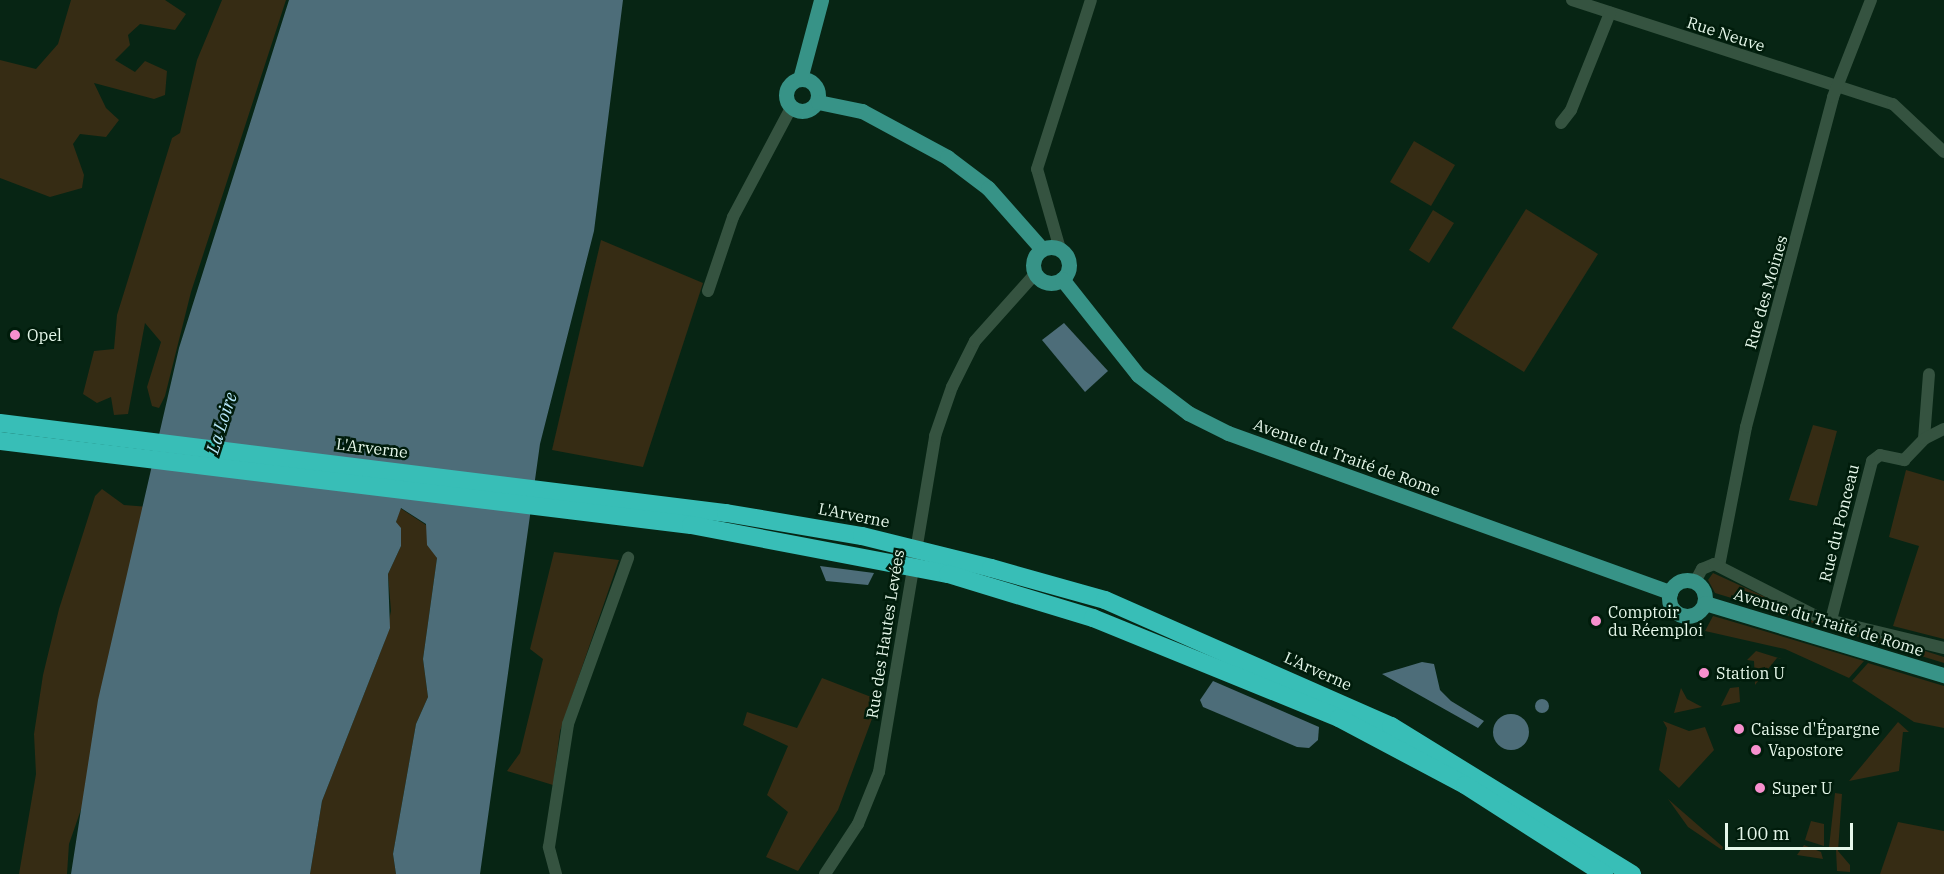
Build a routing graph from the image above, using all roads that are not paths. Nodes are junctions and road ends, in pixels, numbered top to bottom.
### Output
1 (821, 0) edge
2 (1091, 0) edge
3 (1572, 0) edge
4 (1871, 0) edge
5 (1610, 13) junction
6 (800, 79) junction
7 (1836, 88) junction
8 (818, 102) junction
9 (791, 108) junction
10 (1561, 123) dead end
11 (1944, 152) edge
12 (1042, 249) junction
13 (1060, 249) junction
14 (1035, 274) junction
15 (1062, 279) junction
16 (708, 291) dead end
17 (1929, 374) dead end
18 (0, 423) edge
19 (1944, 429) edge
20 (1924, 439) junction
21 (64, 440) junction
22 (0, 441) edge
23 (913, 557) junction
24 (628, 558) dead end
25 (1721, 567) junction
26 (1695, 582) junction
27 (1670, 592) junction
28 (1705, 603) junction
29 (1831, 620) junction
30 (1944, 648) edge
31 (1944, 675) edge
32 (556, 874) edge
33 (825, 874) edge
34 (1604, 874) edge
35 (1632, 874) edge

1 - 6 main road
2 - 13 street
3 - 5 street, Rue Neuve
4 - 7 street, Rue des Moines
5 - 7 street, Rue Neuve
5 - 10 street
6 - 8 main road
6 - 9 main road
7 - 11 street, Rue Neuve
7 - 25 street, Rue des Moines
8 - 9 main road
8 - 12 main road
9 - 16 street
12 - 13 main road
12 - 14 main road
13 - 15 main road
14 - 15 main road
14 - 33 street, Rue des Hautes Levées
15 - 27 main road, Avenue du Traité de Rome
17 - 20 street
18 - 21 highway, L'Arverne
19 - 20 street, Rue du Ponceau
20 - 29 street, Rue du Ponceau
21 - 22 highway, L'Arverne
21 - 23 highway, L'Arverne
21 - 23 highway, L'Arverne
23 - 34 highway, L'Arverne
23 - 35 highway, L'Arverne
24 - 32 street
25 - 26 street
25 - 29 street
26 - 27 main road
26 - 28 main road
27 - 28 main road
28 - 31 main road, Avenue du Traité de Rome
29 - 30 street

